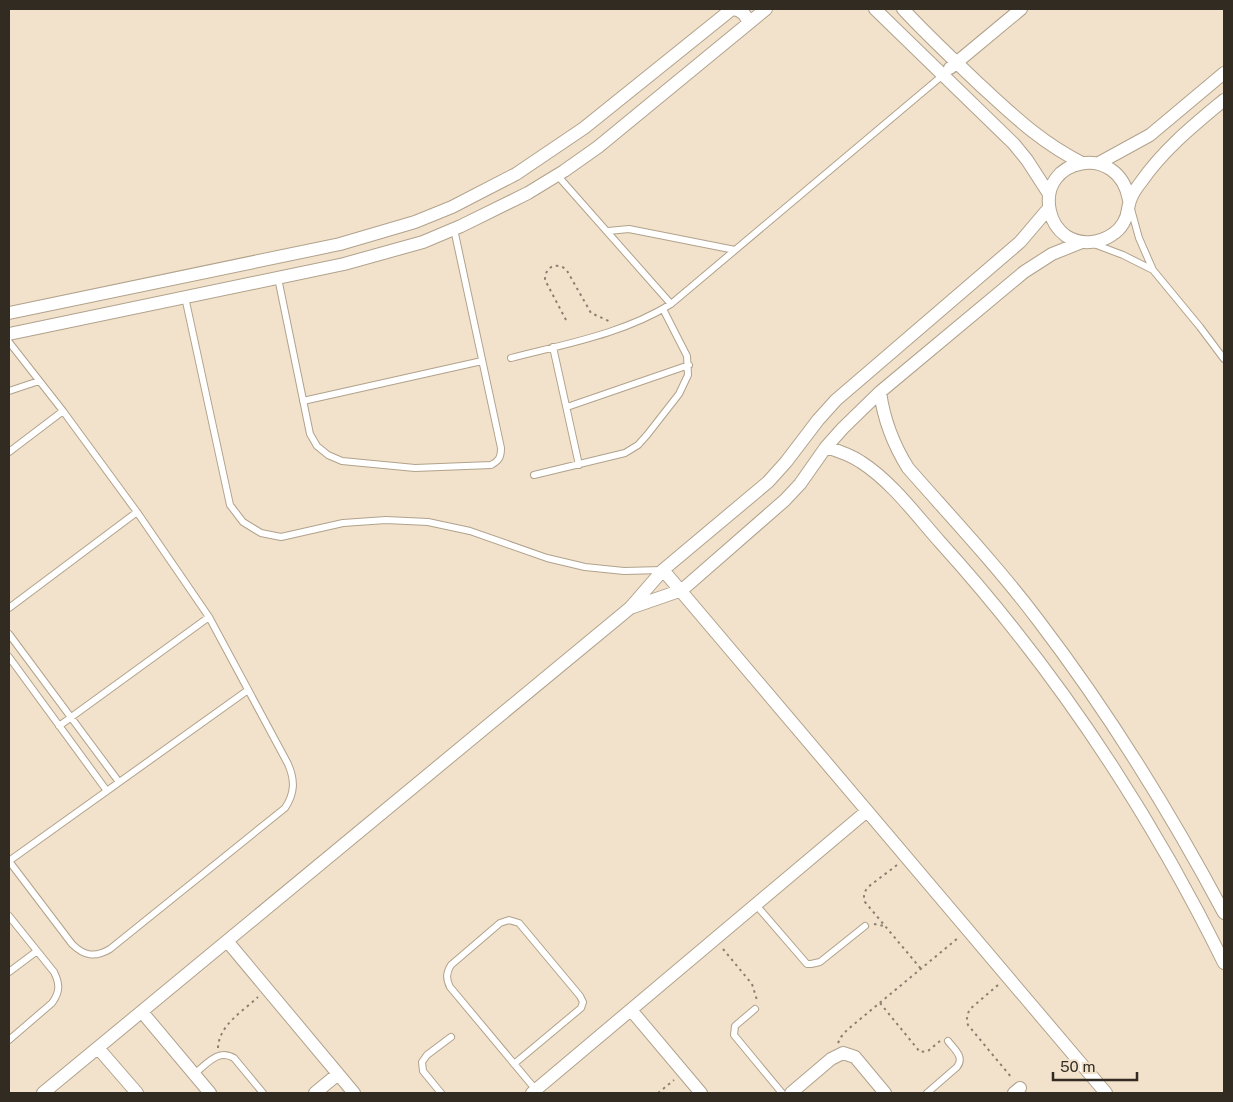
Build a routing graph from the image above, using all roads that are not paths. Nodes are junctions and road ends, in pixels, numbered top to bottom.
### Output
1 (733, 9) edge
2 (766, 9) edge
3 (875, 9) edge
4 (902, 9) edge
5 (1021, 9) edge
6 (748, 24) junction
7 (956, 62) junction
8 (1224, 73) edge
9 (943, 75) junction
10 (1224, 100) edge
11 (584, 128) junction
12 (598, 147) junction
13 (542, 157) junction
14 (1082, 162) junction
15 (1099, 163) junction
16 (558, 175) junction
17 (1049, 194) junction
18 (1129, 202) junction
19 (452, 207) junction
20 (1049, 208) junction
21 (458, 228) junction
22 (608, 231) junction
23 (1086, 242) junction
24 (340, 244) junction
25 (735, 250) junction
26 (344, 264) junction
27 (1153, 270) junction
28 (278, 278) junction
29 (128, 288) junction
30 (185, 296) junction
31 (671, 304) junction
32 (132, 308) junction
33 (663, 309) junction
34 (9, 314) edge
35 (9, 334) edge
36 (9, 342) edge
37 (553, 347) junction
38 (511, 358) dead end
39 (1224, 359) edge
40 (482, 361) junction
41 (689, 365) junction
42 (39, 381) junction
43 (9, 391) edge
44 (880, 392) junction
45 (303, 401) junction
46 (567, 407) junction
47 (63, 412) junction
48 (826, 447) junction
49 (9, 452) edge
50 (579, 465) junction
51 (534, 475) dead end
52 (137, 512) junction
53 (663, 570) junction
54 (682, 590) junction
55 (9, 608) edge
56 (630, 608) junction
57 (209, 618) junction
58 (9, 634) edge
59 (9, 657) edge
60 (248, 690) junction
61 (70, 718) junction
62 (59, 726) junction
63 (1150, 781) junction
64 (119, 782) junction
65 (107, 791) junction
66 (1131, 793) junction
67 (867, 811) junction
68 (9, 861) edge
69 (756, 905) junction
70 (1224, 913) edge
71 (9, 916) edge
72 (865, 926) road end
73 (227, 941) junction
74 (37, 951) junction
75 (1224, 963) edge
76 (9, 972) edge
77 (755, 1009) road end
78 (631, 1010) junction
79 (142, 1012) junction
80 (451, 1036) dead end
81 (9, 1040) edge
82 (948, 1041) road end
83 (98, 1048) junction
84 (514, 1064) junction
85 (194, 1074) junction
86 (338, 1074) junction
87 (534, 1091) edge
88 (43, 1093) edge
89 (137, 1093) edge
90 (210, 1093) edge
91 (263, 1093) edge
92 (315, 1093) edge
93 (354, 1093) edge
94 (441, 1093) edge
95 (701, 1093) edge
96 (782, 1093) edge
97 (791, 1093) edge
98 (884, 1093) edge
99 (927, 1093) edge
100 (1106, 1093) edge

1 - 6 street
1 - 11 street
2 - 6 street
3 - 9 street
4 - 7 street
5 - 7 street
6 - 12 street
7 - 9 street
7 - 14 street
8 - 15 street
9 - 17 street
9 - 25 lane
10 - 18 street
11 - 12 street
11 - 13 street
12 - 16 street
13 - 16 street
13 - 19 street
14 - 15 street
14 - 17 street
15 - 18 street
16 - 21 street
16 - 22 lane
17 - 20 street
18 - 23 street
18 - 27 lane
19 - 21 street
19 - 24 street
20 - 23 street
20 - 53 street
21 - 26 street
21 - 40 lane
22 - 25 lane
22 - 31 lane
23 - 27 lane
23 - 44 street
24 - 26 street
24 - 29 street
25 - 31 lane
26 - 28 street
27 - 39 lane
28 - 30 street
28 - 45 lane
29 - 32 street
29 - 34 street
30 - 32 street
30 - 53 lane
31 - 33 lane
32 - 35 street
33 - 37 lane
33 - 41 lane
36 - 42 lane
37 - 38 lane
37 - 46 lane
40 - 45 lane
40 - 45 lane
41 - 46 lane
41 - 50 lane
42 - 43 lane
42 - 47 lane
44 - 48 street
44 - 63 street
46 - 50 lane
47 - 49 lane
47 - 52 lane
48 - 54 street
48 - 66 street
50 - 51 lane
52 - 55 lane
52 - 57 lane
53 - 54 street
53 - 56 street
54 - 56 street
54 - 67 street
56 - 73 street
57 - 60 lane
57 - 61 lane
58 - 61 lane
59 - 62 lane
60 - 64 lane
60 - 68 lane
61 - 62 lane
61 - 64 lane
62 - 65 lane
63 - 66 street
63 - 70 street
64 - 65 lane
65 - 68 lane
66 - 75 street
67 - 69 street
67 - 100 street
69 - 72 lane
69 - 78 street
71 - 74 lane
73 - 79 street
73 - 86 street
74 - 76 lane
74 - 81 lane
77 - 96 lane
78 - 87 street
78 - 95 street
79 - 83 street
79 - 85 street
80 - 94 lane
82 - 99 lane
83 - 88 street
83 - 89 street
84 - 84 lane
84 - 87 lane
85 - 90 street
85 - 91 lane
86 - 92 street
86 - 93 street
97 - 98 street

